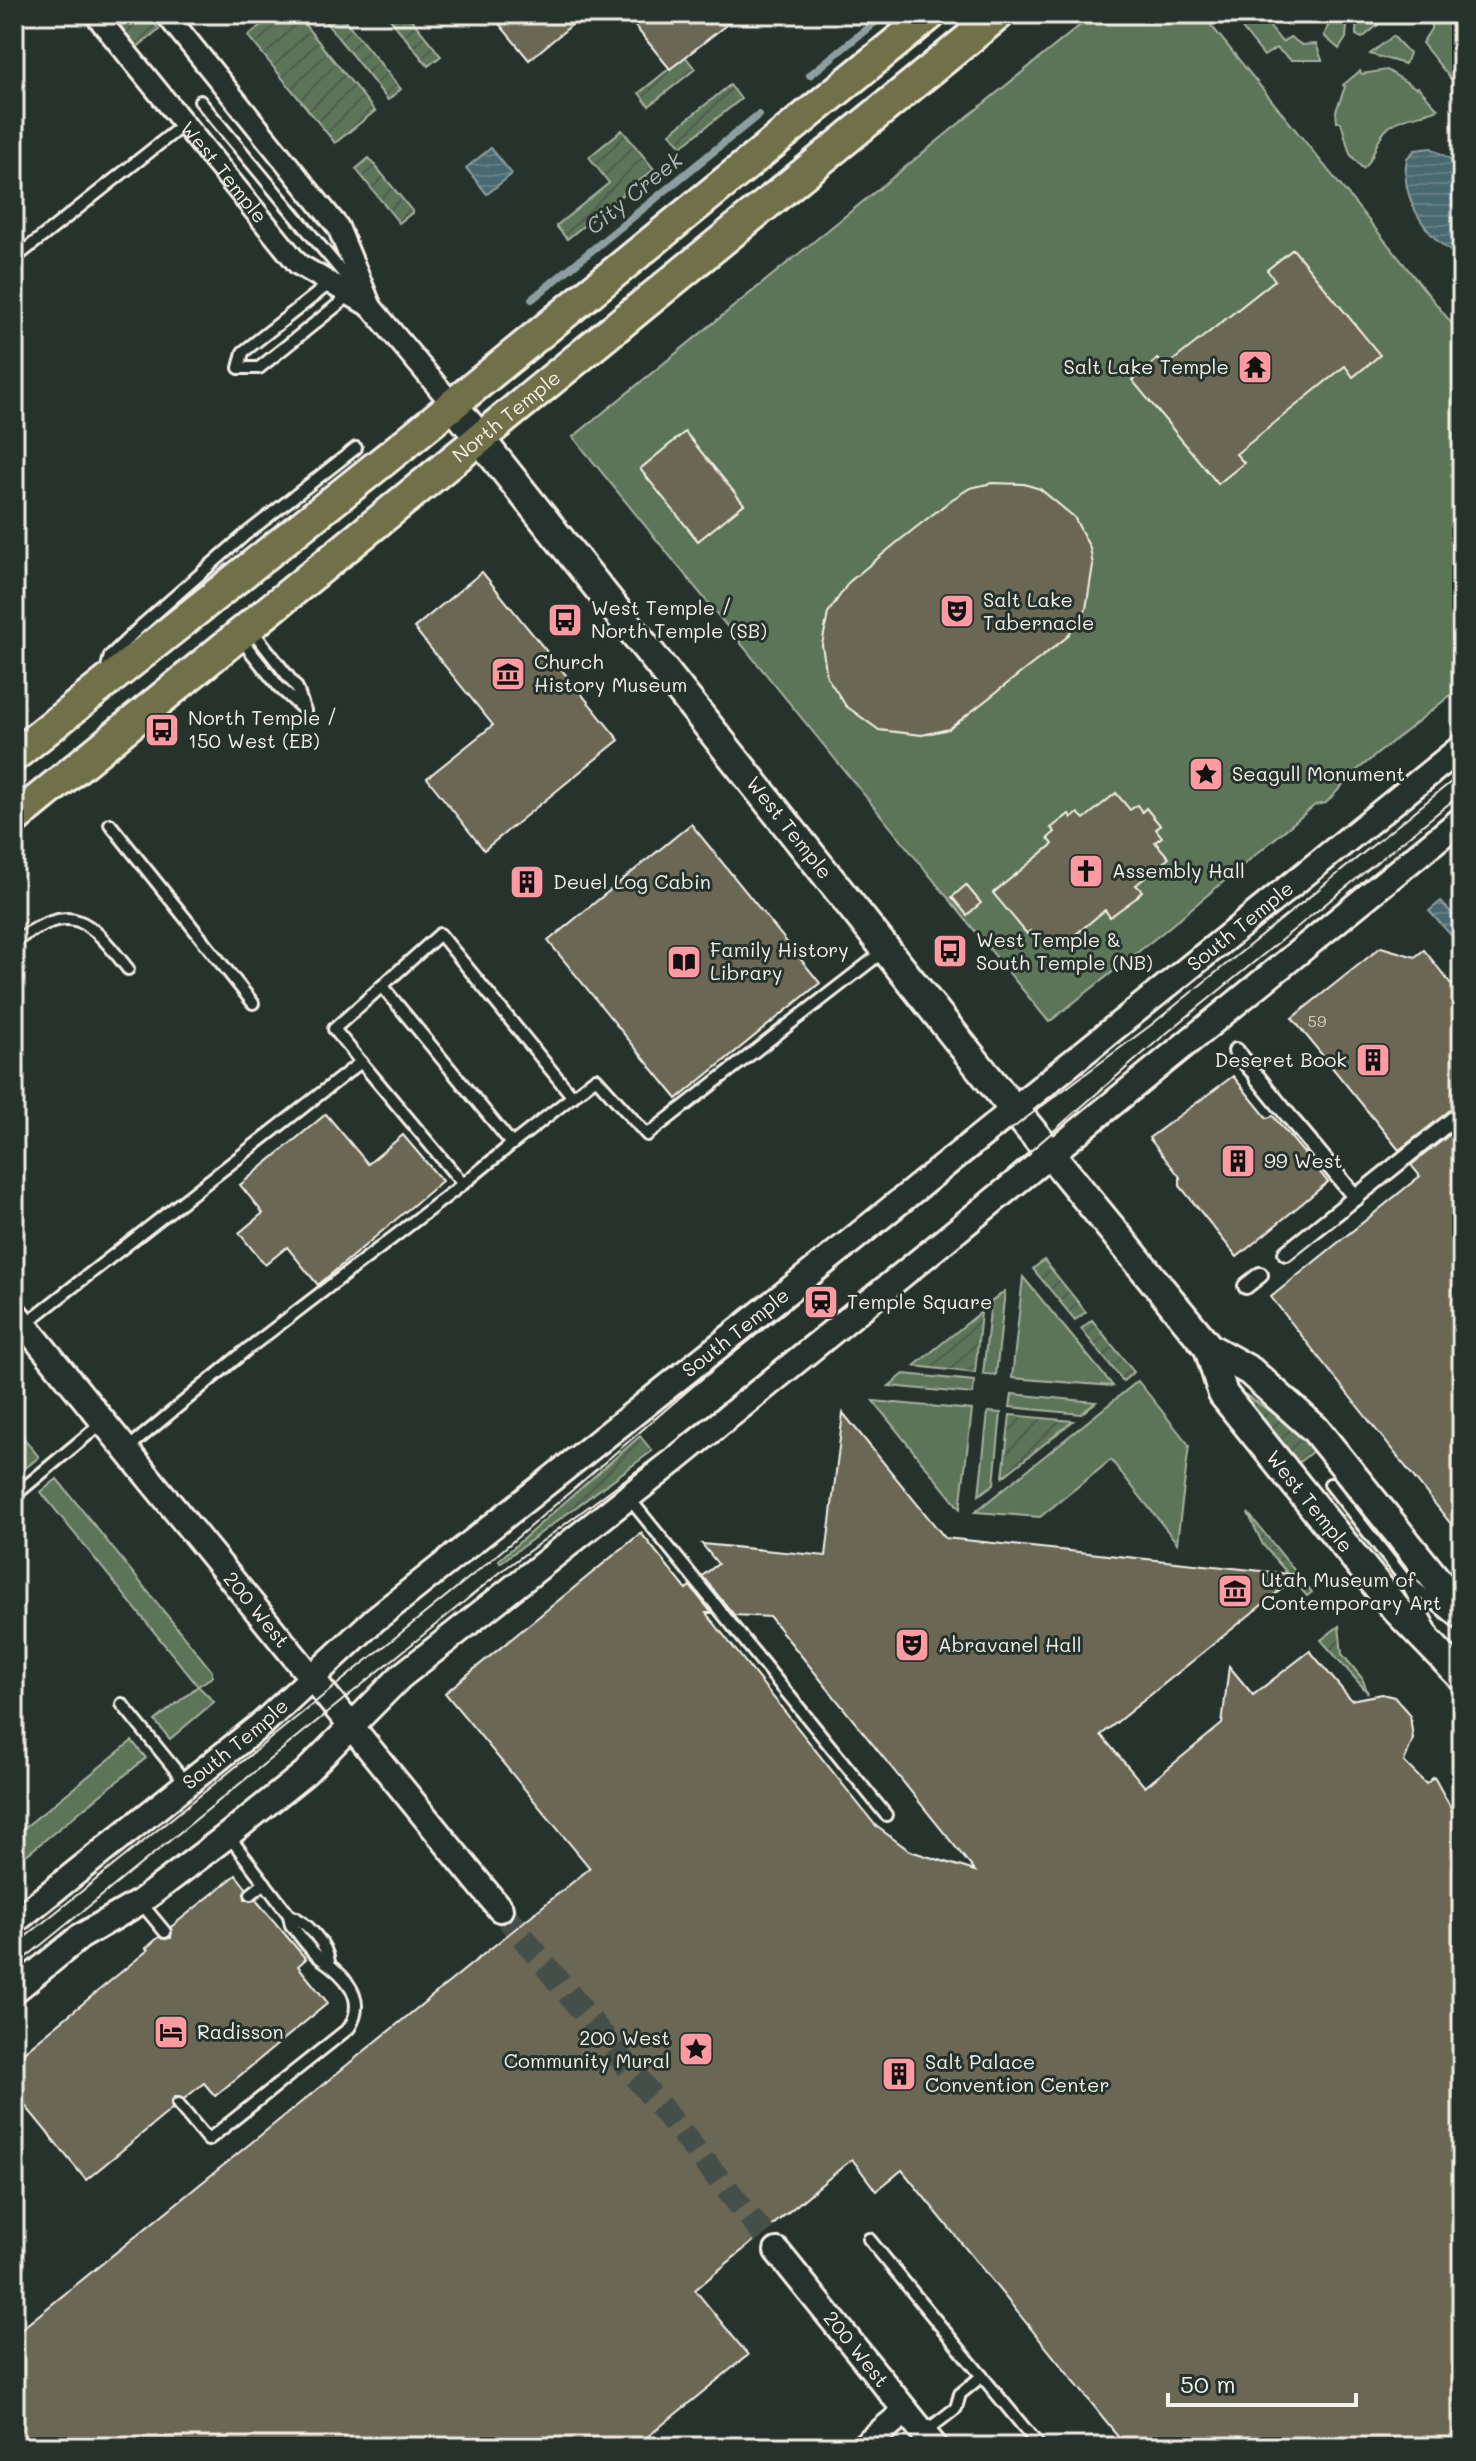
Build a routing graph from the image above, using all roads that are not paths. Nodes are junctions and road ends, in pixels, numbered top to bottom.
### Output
1 (95, 14) edge
2 (166, 14) edge
3 (931, 14) edge
4 (999, 14) edge
5 (200, 101) dead end
6 (183, 125) junction
7 (14, 259) edge
8 (329, 284) junction
9 (350, 295) junction
10 (371, 307) junction
11 (453, 405) junction
12 (479, 438) junction
13 (356, 448) dead end
14 (243, 631) junction
15 (104, 684) junction
16 (1462, 747) edge
17 (14, 756) edge
18 (14, 819) edge
19 (1462, 819) edge
20 (110, 824) dead end
21 (14, 942) edge
22 (886, 949) junction
23 (128, 969) dead end
24 (382, 986) junction
25 (253, 1003) dead end
26 (1236, 1051) dead end
27 (361, 1062) junction
28 (573, 1097) junction
29 (1012, 1108) junction
30 (1462, 1112) edge
31 (512, 1144) junction
32 (1050, 1155) junction
33 (463, 1184) junction
34 (1356, 1198) junction
35 (1286, 1253) dead end
36 (1260, 1275) dead end
37 (1246, 1286) dead end
38 (21, 1328) edge
39 (1209, 1348) junction
40 (104, 1422) junction
41 (127, 1449) junction
42 (1330, 1484) dead end
43 (14, 1496) edge
44 (628, 1497) junction
45 (1403, 1577) junction
46 (1462, 1612) edge
47 (1462, 1626) edge
48 (1454, 1668) edge
49 (311, 1676) junction
50 (122, 1704) dead end
51 (351, 1725) junction
52 (187, 1784) junction
53 (886, 1815) dead end
54 (228, 1835) junction
55 (265, 1883) junction
56 (251, 1894) dead end
57 (140, 1902) junction
58 (500, 1909) tunnel mouth
59 (14, 1922) edge
60 (165, 1932) dead end
61 (14, 1991) edge
62 (178, 2104) dead end
63 (869, 2239) dead end
64 (777, 2251) tunnel mouth
65 (982, 2376) junction
66 (906, 2411) junction
67 (929, 2440) edge
68 (862, 2447) edge
69 (1040, 2447) edge

1 - 6 street, West Temple
2 - 10 street, West Temple
3 - 11 main road
4 - 12 main road, North Temple
5 - 10 lane
6 - 7 lane
6 - 8 street, West Temple
8 - 9 street, West Temple
8 - 9 lane
9 - 10 street, West Temple
10 - 11 street, West Temple
11 - 12 main road, West Temple
11 - 15 main road
12 - 14 main road, North Temple
12 - 22 main road, West Temple
13 - 15 lane
14 - 14 lane
14 - 18 main road, North Temple
15 - 17 main road
16 - 29 street, South Temple
19 - 32 street
20 - 25 lane
21 - 23 lane
22 - 28 lane
22 - 29 main road, West Temple
24 - 27 lane
24 - 28 lane
24 - 31 lane
26 - 34 street
27 - 33 lane
27 - 38 lane
28 - 31 lane
29 - 32 main road, West Temple
29 - 49 street, South Temple
30 - 34 street
31 - 33 lane
32 - 39 main road, West Temple
32 - 44 street
33 - 41 lane
34 - 35 street
36 - 37 street
38 - 40 street, 200 West
39 - 46 main road, West Temple
39 - 48 main road, West Temple
40 - 41 street, 200 West
40 - 43 lane
41 - 49 street, 200 West
42 - 45 lane
44 - 51 street
44 - 53 lane
45 - 47 lane
45 - 48 lane
49 - 51 street, 200 West
49 - 52 street, South Temple
50 - 52 lane
51 - 54 street
51 - 58 street, 200 West
52 - 59 street, South Temple
54 - 55 lane
54 - 57 street
55 - 56 lane
55 - 62 lane
57 - 60 lane
57 - 61 street
63 - 65 lane
64 - 66 street, 200 West
65 - 67 lane
65 - 69 lane
66 - 67 street, 200 West
66 - 68 street

